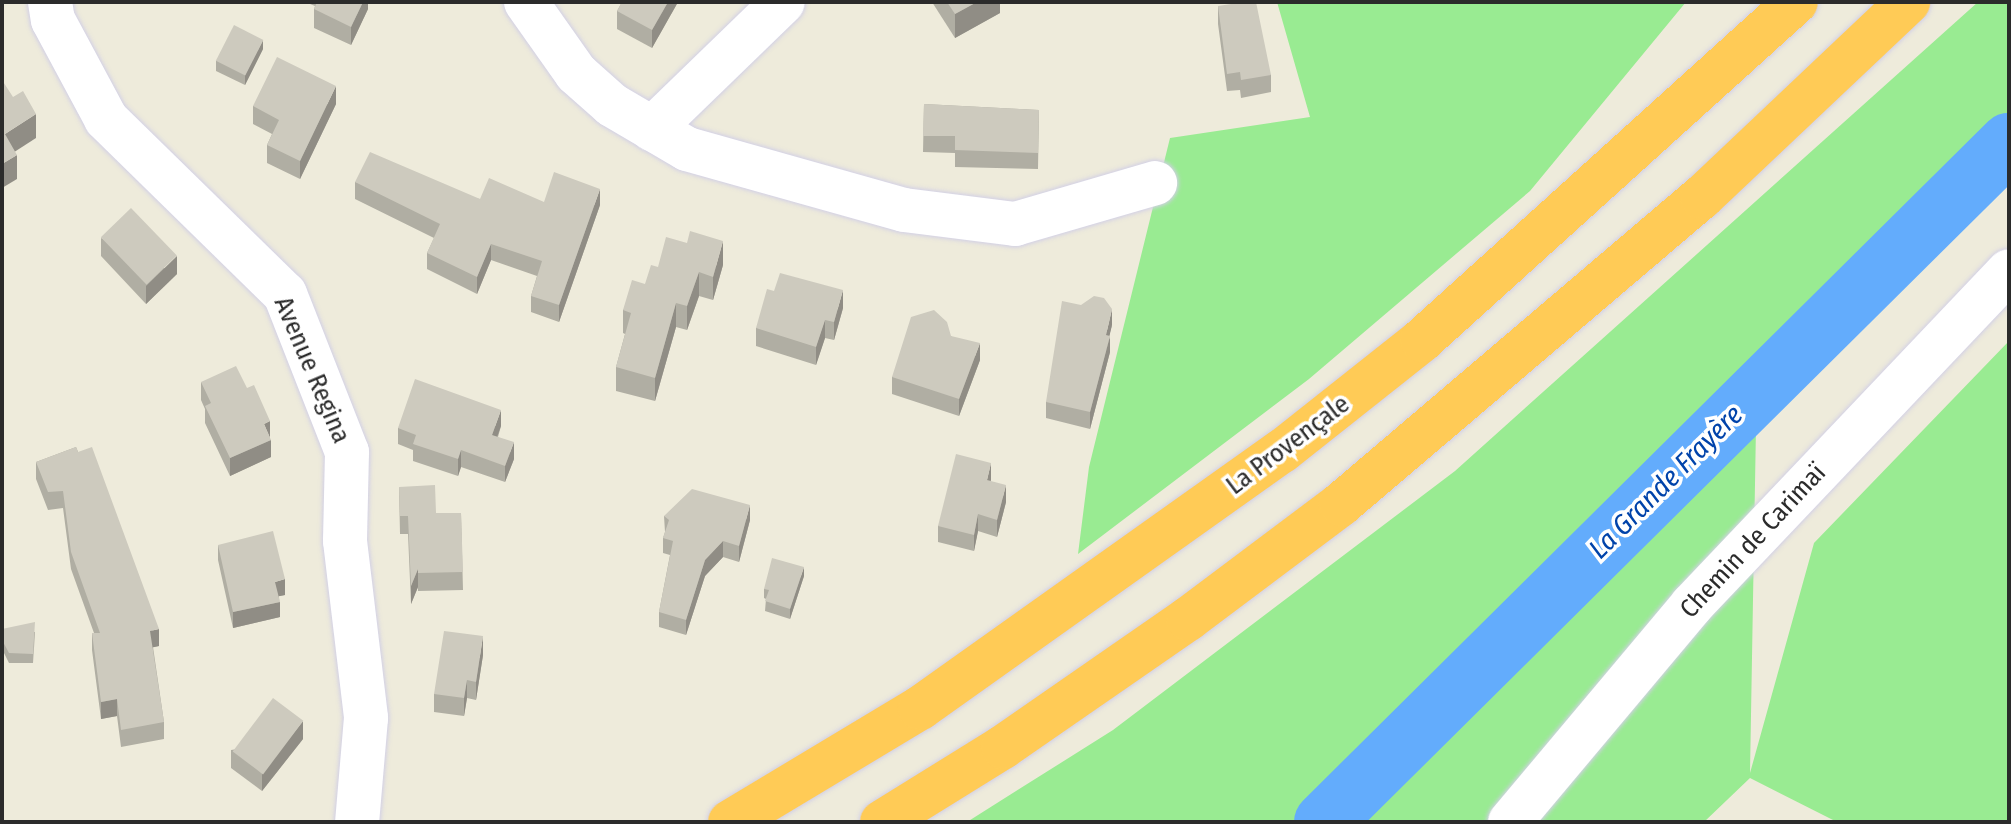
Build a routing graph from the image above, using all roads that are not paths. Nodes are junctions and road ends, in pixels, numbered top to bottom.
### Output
1 (50, 2) edge
2 (526, 2) edge
3 (783, 2) edge
4 (1796, 2) edge
5 (1908, 2) edge
6 (652, 129) junction
7 (1155, 183) dead end
8 (2009, 271) edge
9 (357, 822) edge
10 (730, 822) edge
11 (882, 822) edge
12 (1510, 822) edge

1 - 9 street, Avenue Regina
2 - 6 street
3 - 6 street
4 - 10 highway, La Provençale
5 - 11 highway
6 - 7 street
8 - 12 street, Chemin de Carimaï

